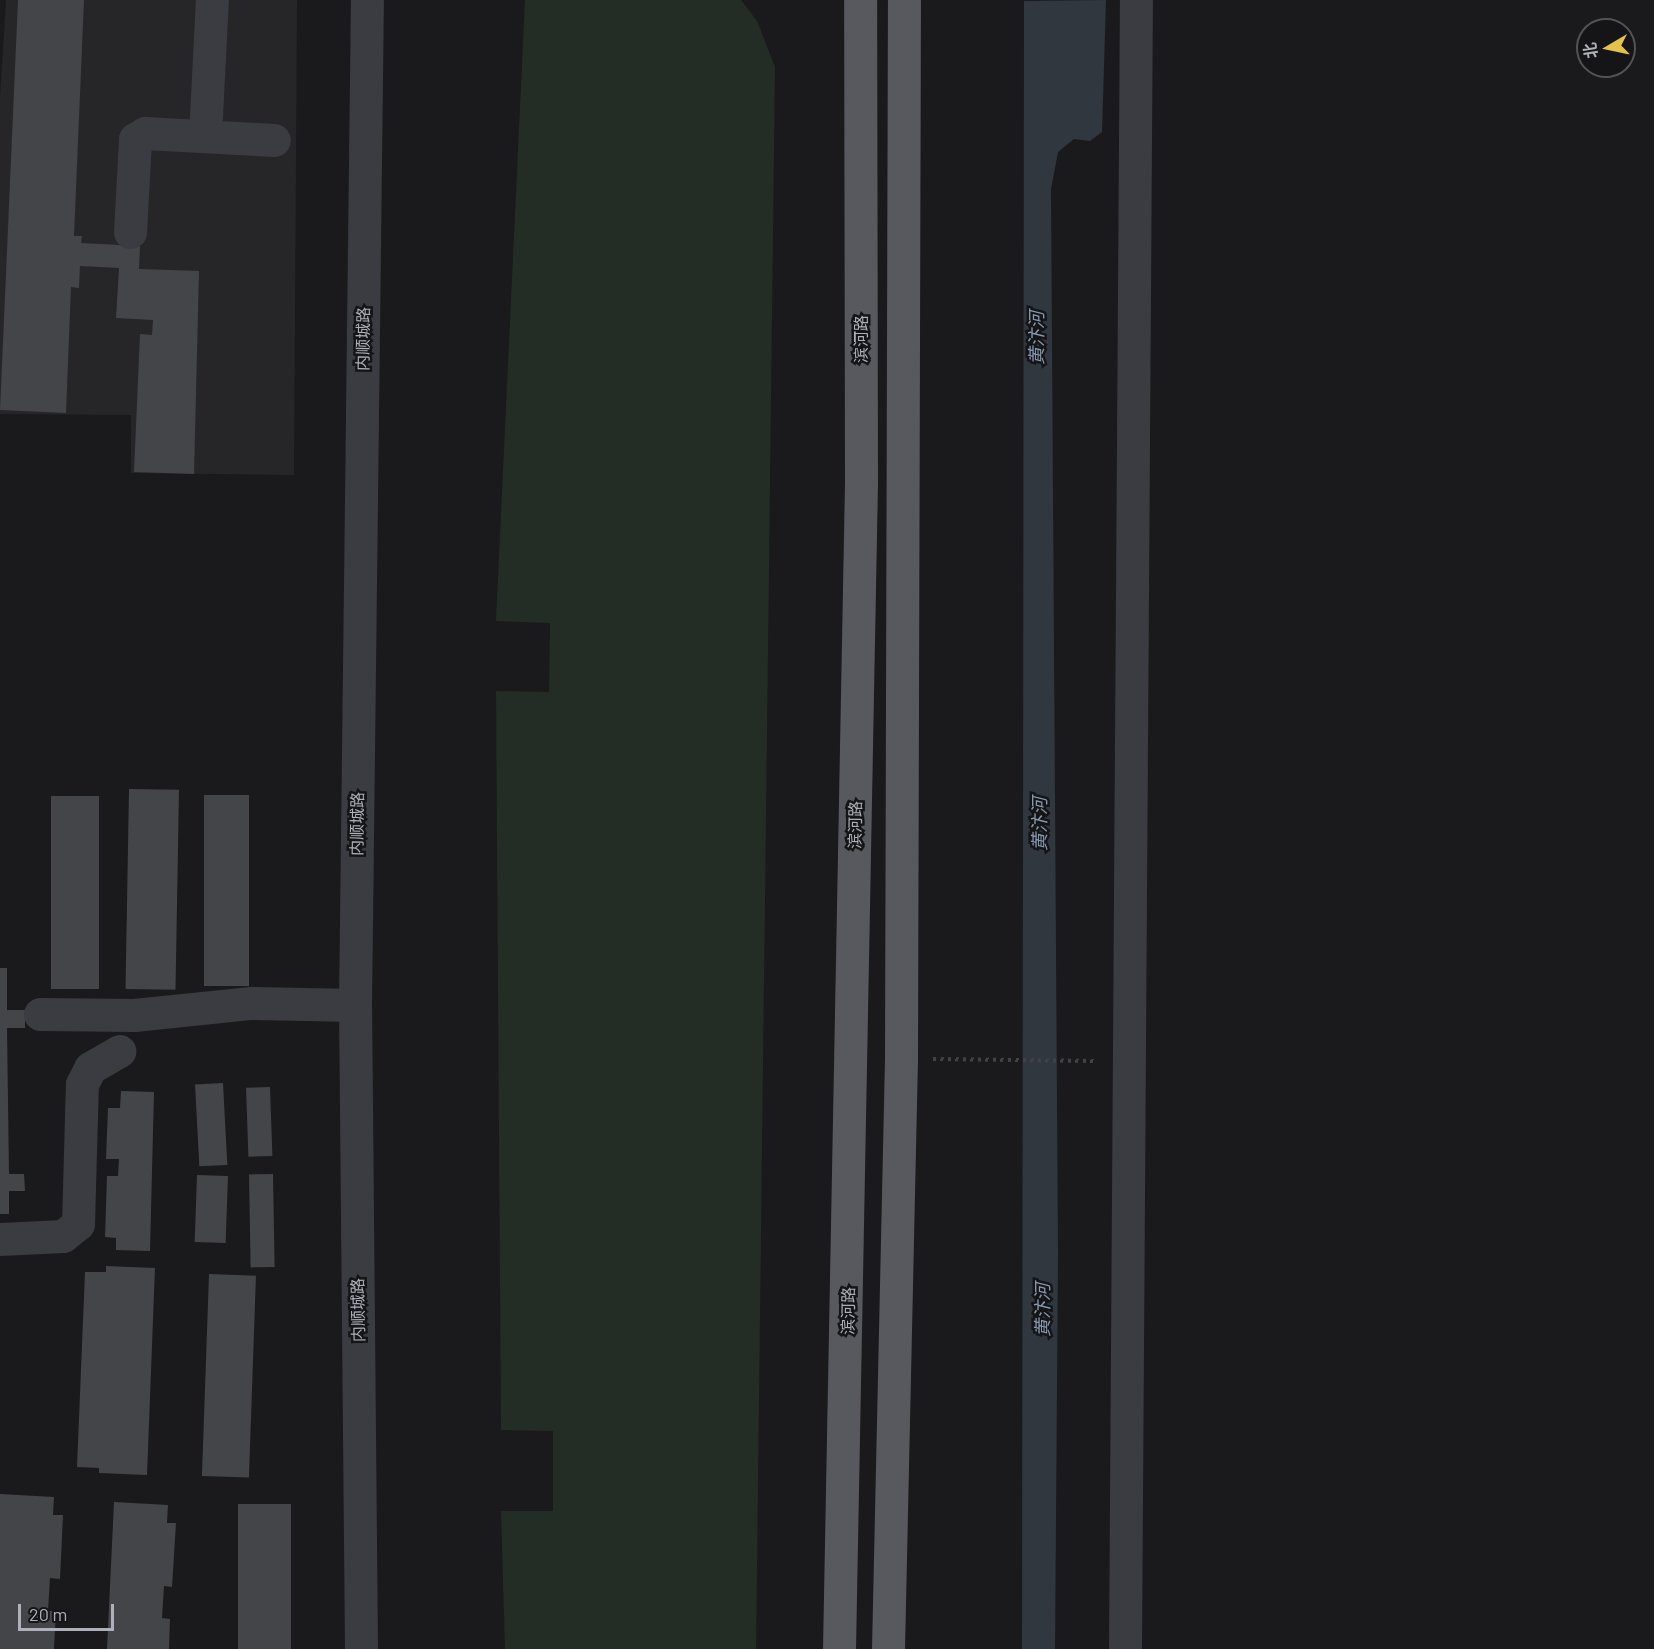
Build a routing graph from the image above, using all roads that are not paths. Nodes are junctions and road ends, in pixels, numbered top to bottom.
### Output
1 (212, 0) edge
2 (367, 0) edge
3 (860, 0) edge
4 (904, 0) edge
5 (1136, 0) edge
6 (205, 136) junction
7 (274, 140) dead end
8 (129, 232) dead end
9 (355, 1005) junction
10 (40, 1014) dead end
11 (119, 1051) dead end
12 (0, 1239) edge
13 (361, 1649) edge
14 (839, 1649) edge
15 (888, 1649) edge
16 (1125, 1649) edge

1 - 6 street
2 - 9 street, 内顺城路
3 - 14 main road, 滨河路
4 - 15 main road
5 - 16 street
6 - 7 street
6 - 8 street
9 - 10 street
9 - 13 street, 内顺城路
11 - 12 street

